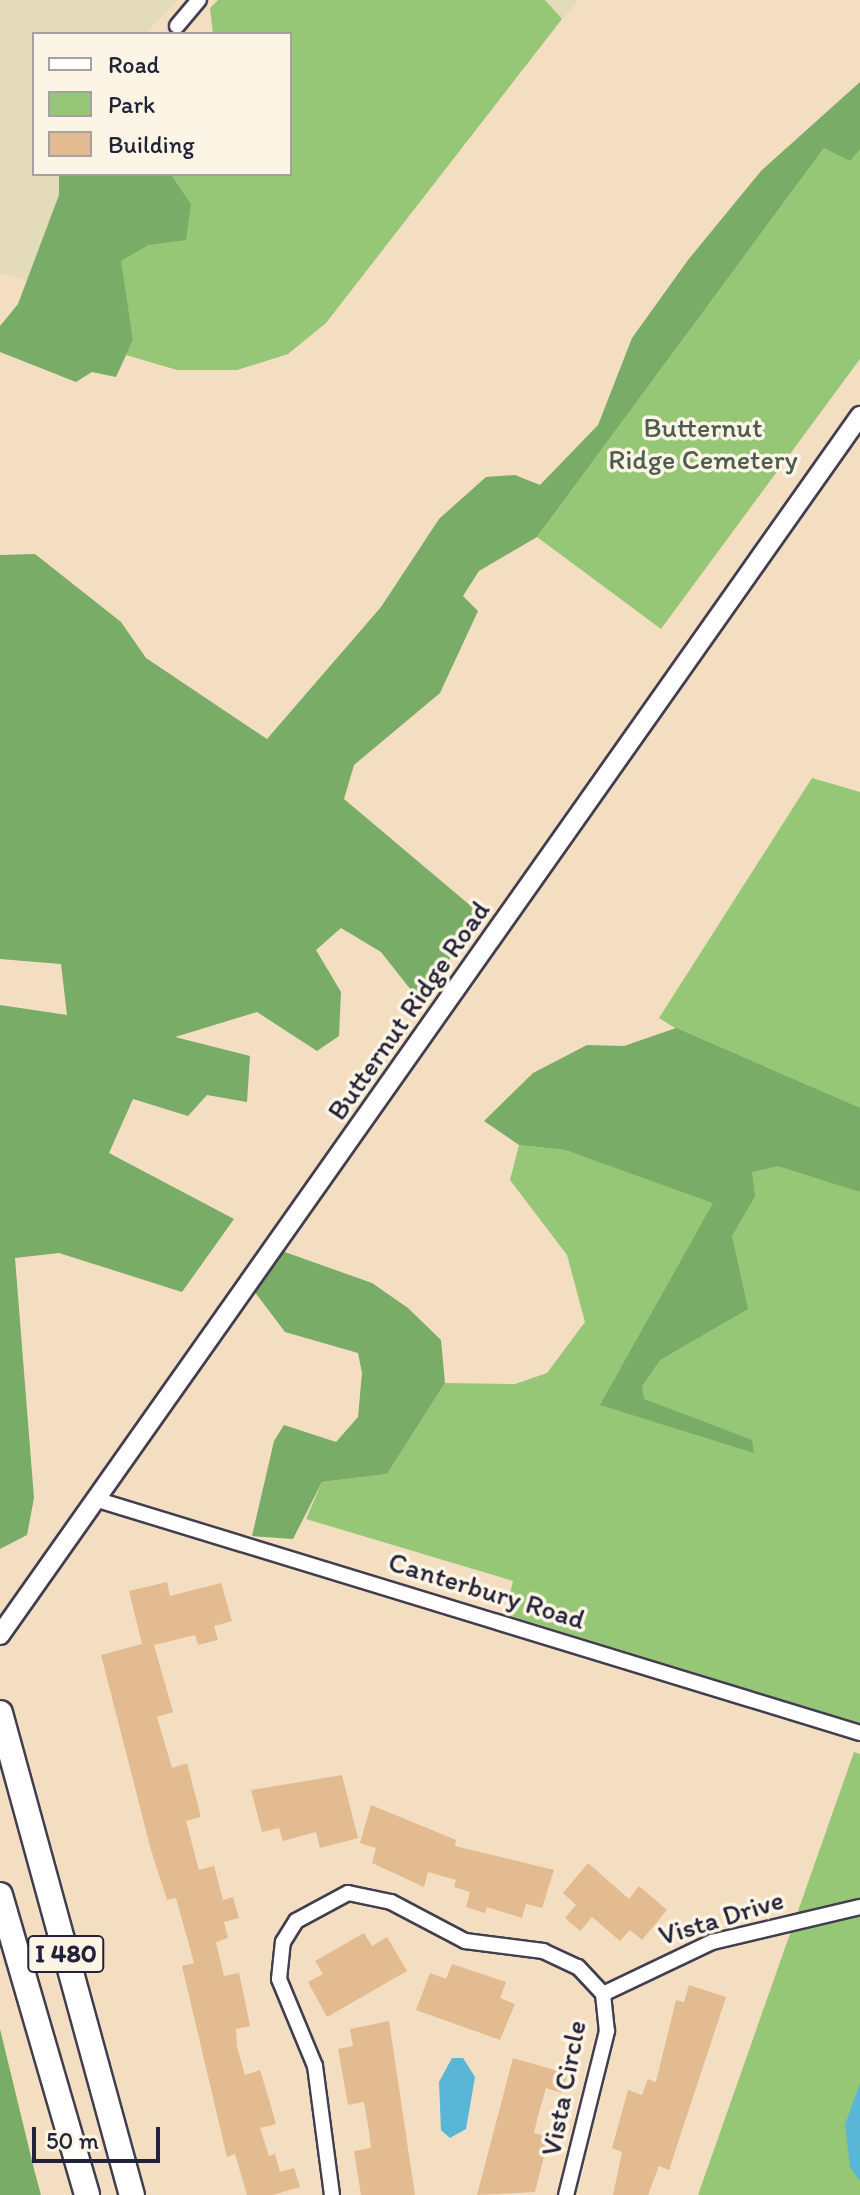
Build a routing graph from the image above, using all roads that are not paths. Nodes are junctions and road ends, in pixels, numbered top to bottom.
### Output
1 (199, 0) edge
2 (177, 26) dead end
3 (860, 416) edge
4 (98, 1500) junction
5 (0, 1635) edge
6 (0, 1713) edge
7 (860, 1733) edge
8 (0, 1895) edge
9 (860, 1907) edge
10 (603, 1994) junction
11 (87, 2195) edge
12 (132, 2195) edge
13 (332, 2195) edge
14 (566, 2195) edge

1 - 2 street
3 - 4 street, Butternut Ridge Road
4 - 5 street, Butternut Ridge Road
4 - 7 street, Canterbury Road
6 - 12 highway, I 480
8 - 11 highway, I 480
9 - 10 street, Vista Drive
10 - 13 street, Vista Circle
10 - 14 street, Vista Circle

